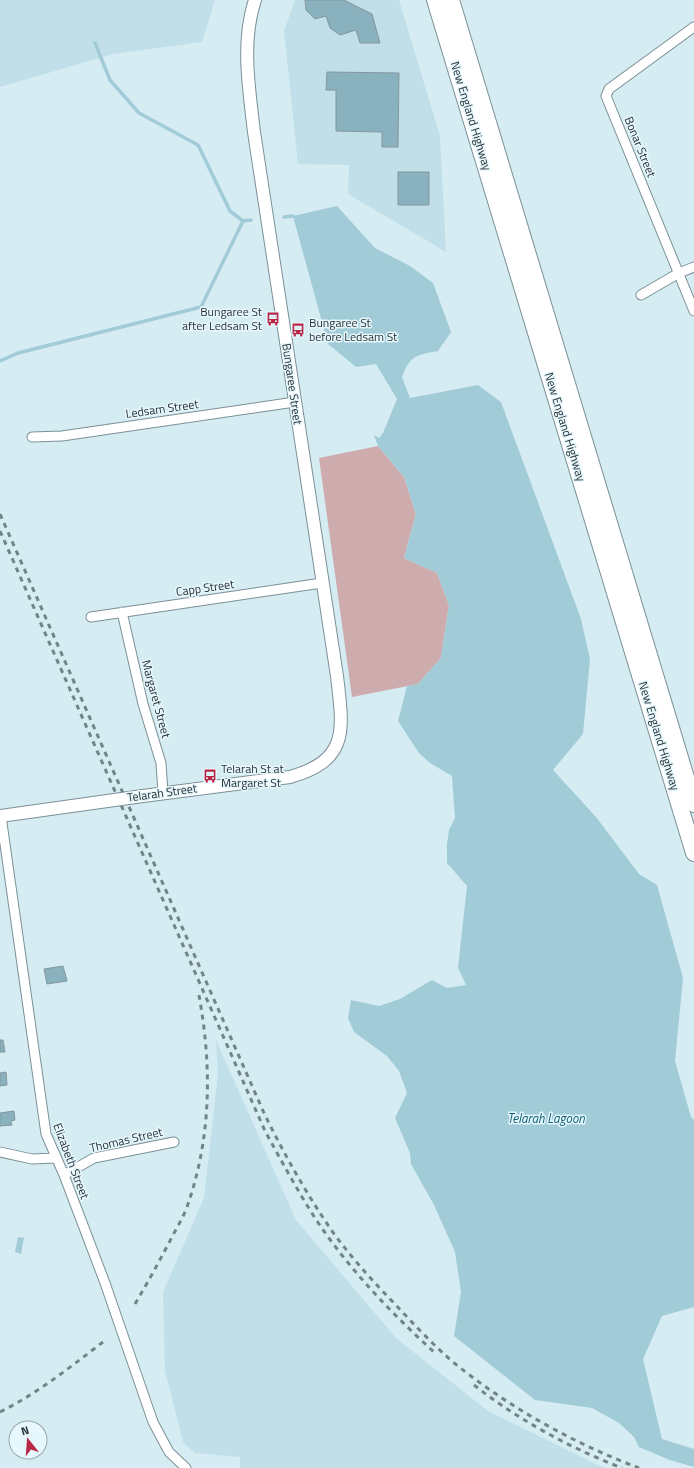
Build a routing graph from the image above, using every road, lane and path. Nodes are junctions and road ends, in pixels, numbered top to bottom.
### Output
1 (255, 0) edge
2 (425, 0) edge
3 (435, 0) edge
4 (451, 0) edge
5 (694, 27) edge
6 (454, 60) junction
7 (694, 267) edge
8 (679, 273) junction
9 (641, 296) dead end
10 (694, 311) edge
11 (295, 402) junction
12 (32, 437) dead end
13 (322, 583) junction
14 (122, 612) junction
15 (91, 617) dead end
16 (337, 744) joint
17 (163, 793) junction
18 (694, 804) edge
19 (1, 816) edge
20 (694, 853) edge
21 (174, 1142) dead end
22 (0, 1152) edge
23 (55, 1158) junction
24 (64, 1175) junction
25 (186, 1468) edge

1 - 11 street, Bungaree Street
2 - 6 highway
3 - 6 highway, New England Highway
4 - 18 highway, New England Highway
5 - 8 street, Bonar Street
6 - 20 highway, New England Highway
7 - 8 street
8 - 9 street
8 - 10 street, Bonar Street
11 - 12 street, Ledsam Street
11 - 13 street, Bungaree Street
13 - 14 street, Capp Street
13 - 16 street, Bungaree Street
14 - 15 street, Capp Street
14 - 17 street, Margaret Street
16 - 17 street, Telarah Street
17 - 19 street, Telarah Street, bridge
19 - 23 street, Elizabeth Street
21 - 24 street, Thomas Street
22 - 23 street
23 - 24 street, Elizabeth Street
24 - 25 street, Elizabeth Street

